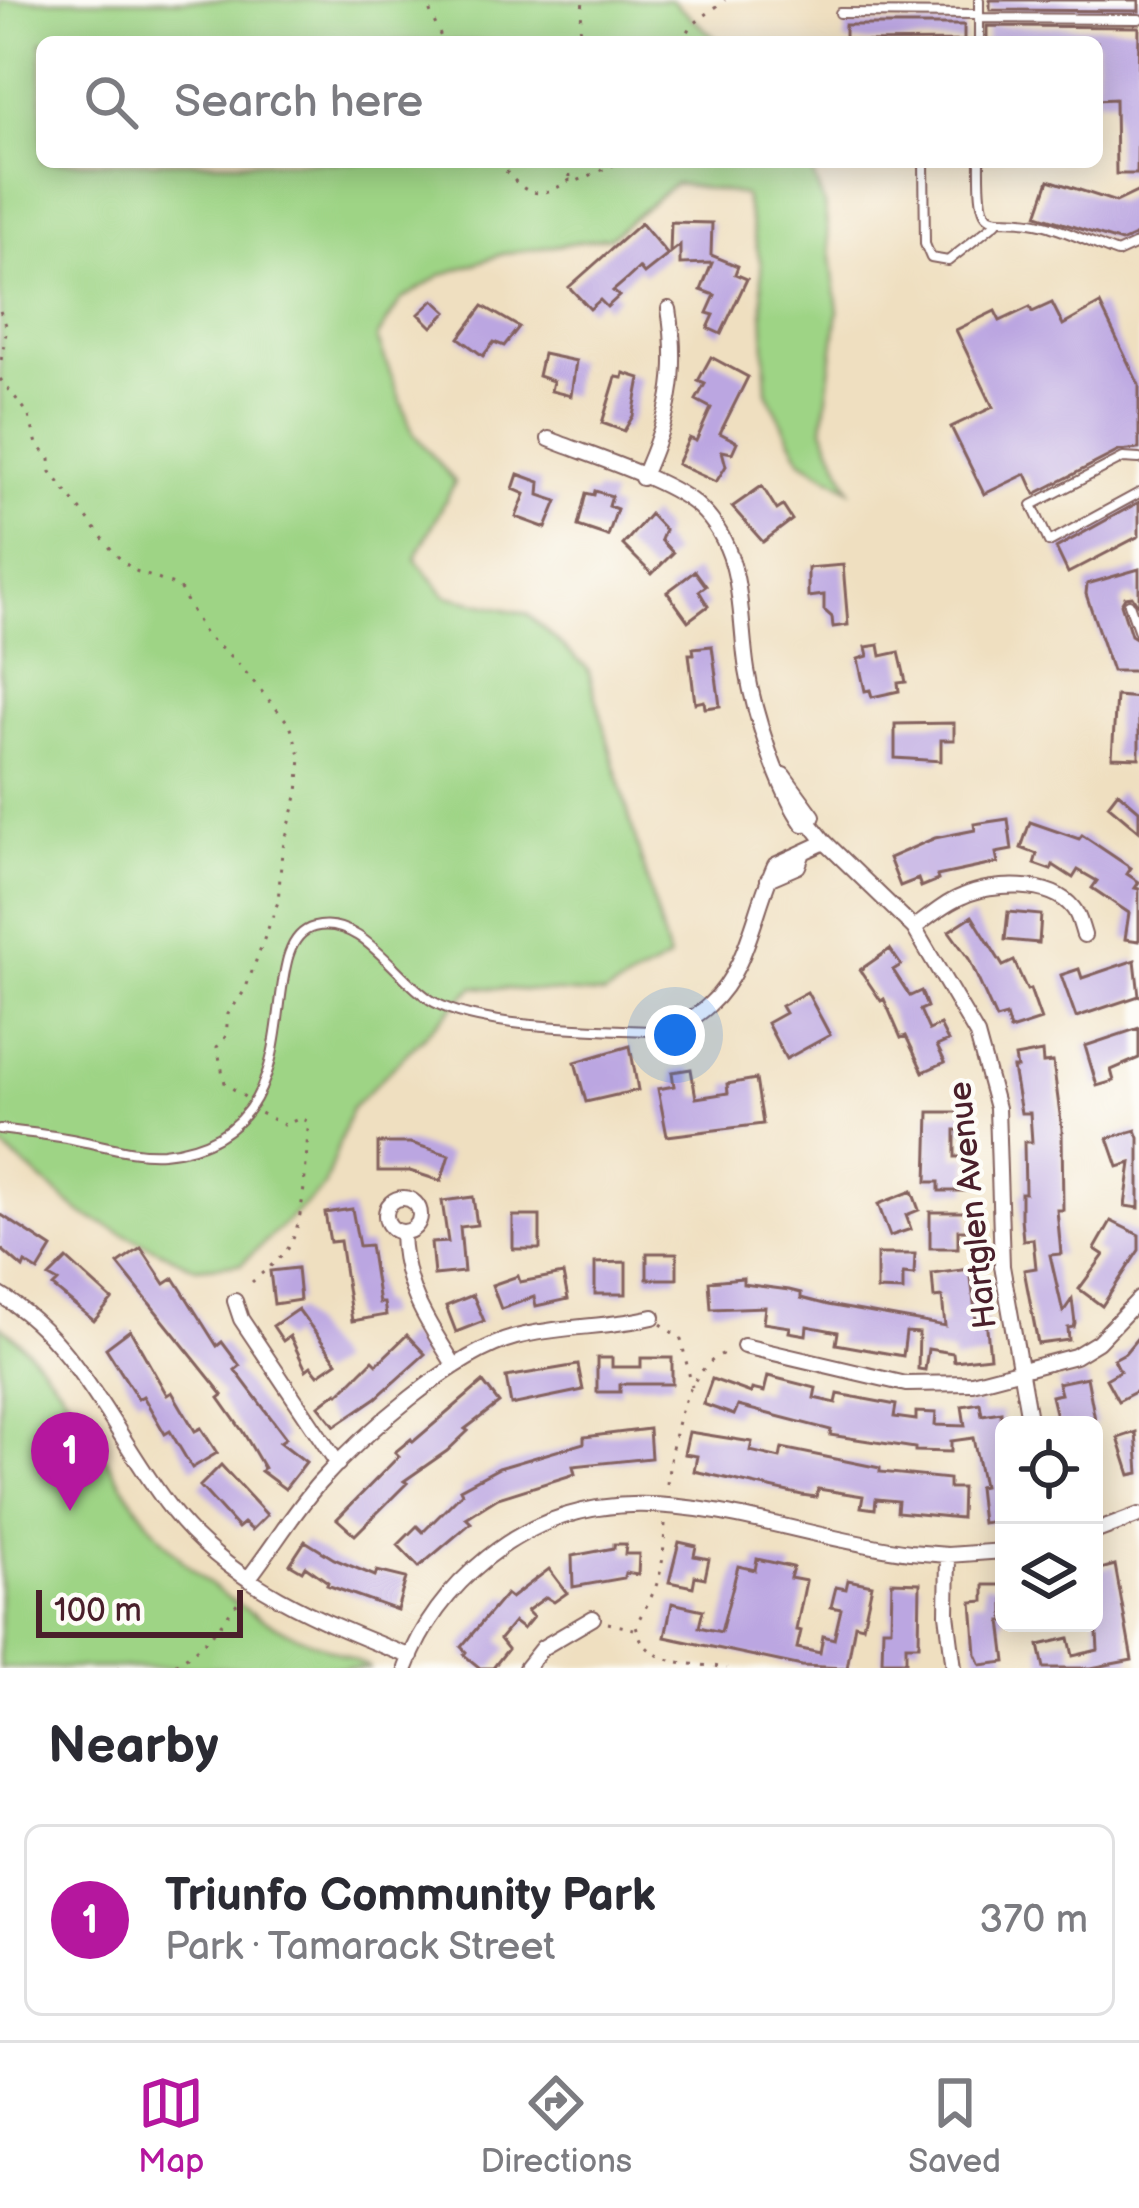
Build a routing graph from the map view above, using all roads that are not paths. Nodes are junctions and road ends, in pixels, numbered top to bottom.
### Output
1 (979, 0) edge
2 (840, 14) dead end
3 (979, 16) junction
4 (1139, 19) edge
5 (979, 36) edge
6 (924, 168) edge
7 (980, 168) edge
8 (996, 223) junction
9 (1139, 243) edge
10 (669, 309) dead end
11 (549, 439) dead end
12 (1139, 459) edge
13 (641, 478) junction
14 (1139, 493) edge
15 (1129, 604) dead end
16 (1139, 632) edge
17 (824, 842) junction
18 (914, 928) junction
19 (1084, 935) dead end
20 (669, 1033) joint
21 (0, 1129) edge
22 (402, 1232) dead end
23 (0, 1295) edge
24 (1139, 1300) edge
25 (235, 1301) dead end
26 (652, 1317) road end
27 (744, 1346) road end
28 (455, 1366) junction
29 (1019, 1373) junction
30 (1028, 1416) edge
31 (338, 1464) junction
32 (1139, 1515) edge
33 (1103, 1529) edge
34 (995, 1552) edge
35 (948, 1555) junction
36 (248, 1579) junction
37 (593, 1618) road end
38 (409, 1662) edge
39 (526, 1668) edge
40 (954, 1668) edge

1 - 3 lane
2 - 3 lane
3 - 4 lane
3 - 5 lane
6 - 8 lane
7 - 8 lane
8 - 9 lane
10 - 13 street
11 - 13 street, Hartglen Avenue
12 - 14 lane
13 - 17 street, Hartglen Avenue
15 - 16 lane
17 - 18 street, Hartglen Avenue
17 - 20 street
18 - 19 street
18 - 29 street, Hartglen Avenue
20 - 21 lane
22 - 28 street
23 - 36 street
24 - 29 street
25 - 31 street
26 - 28 street
27 - 29 street
28 - 31 street
29 - 30 street, Hartglen Avenue
31 - 36 street
32 - 33 street
34 - 35 street
35 - 38 street
35 - 40 street
36 - 38 street
37 - 39 street

